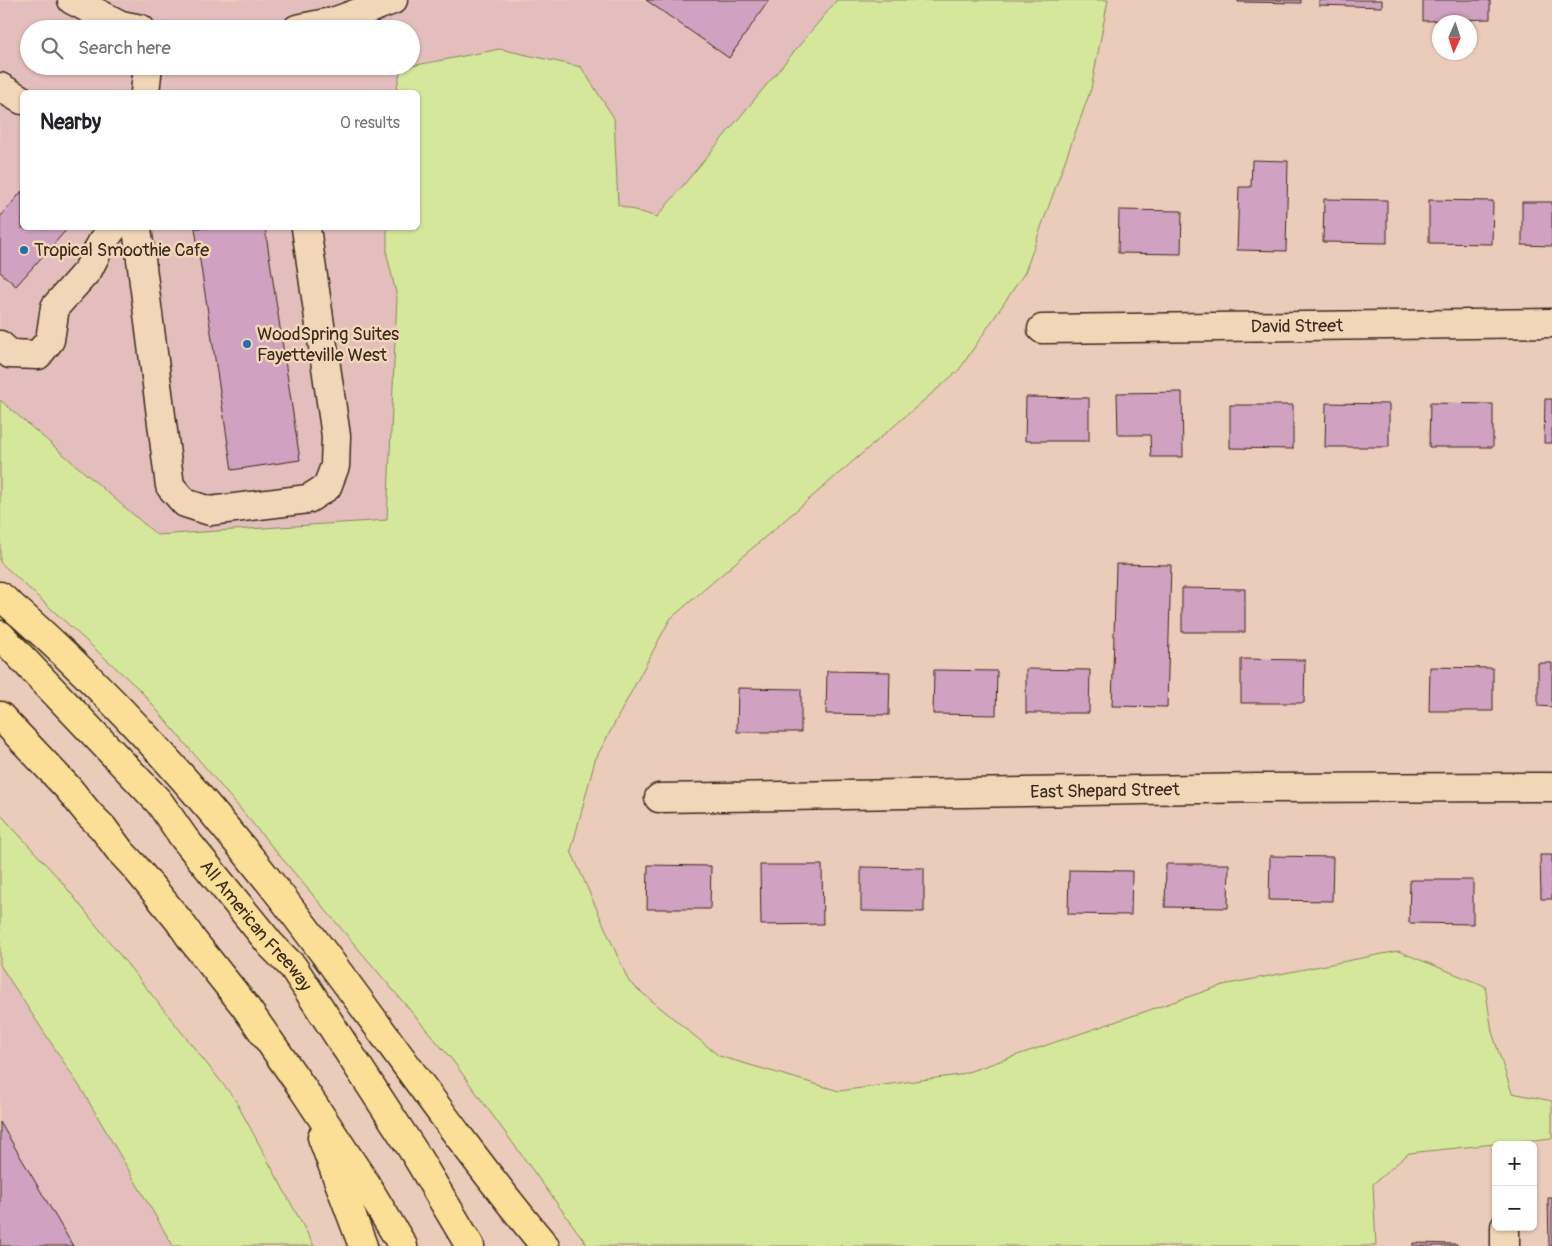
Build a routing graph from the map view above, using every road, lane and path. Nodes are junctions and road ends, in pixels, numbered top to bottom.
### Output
1 (72, 0) edge
2 (393, 0) edge
3 (111, 20) edge
4 (339, 20) edge
5 (147, 75) edge
6 (0, 87) edge
7 (145, 90) edge
8 (20, 99) edge
9 (112, 230) edge
10 (137, 230) edge
11 (306, 230) edge
12 (1552, 323) edge
13 (1042, 329) dead end
14 (0, 345) edge
15 (0, 596) edge
16 (0, 635) edge
17 (0, 716) edge
18 (1552, 787) edge
19 (659, 798) dead end
20 (303, 1089) junction
21 (1505, 1231) edge
22 (363, 1246) edge
23 (403, 1246) edge
24 (470, 1246) edge
25 (546, 1246) edge
26 (1506, 1246) edge

1 - 3 street
2 - 4 street
5 - 7 street
6 - 8 street
9 - 14 street
10 - 11 street
12 - 13 street, David Street
15 - 25 highway
16 - 24 highway, All American Freeway
17 - 20 highway
18 - 19 street, East Shepard Street
20 - 22 highway
20 - 23 highway
21 - 26 street

